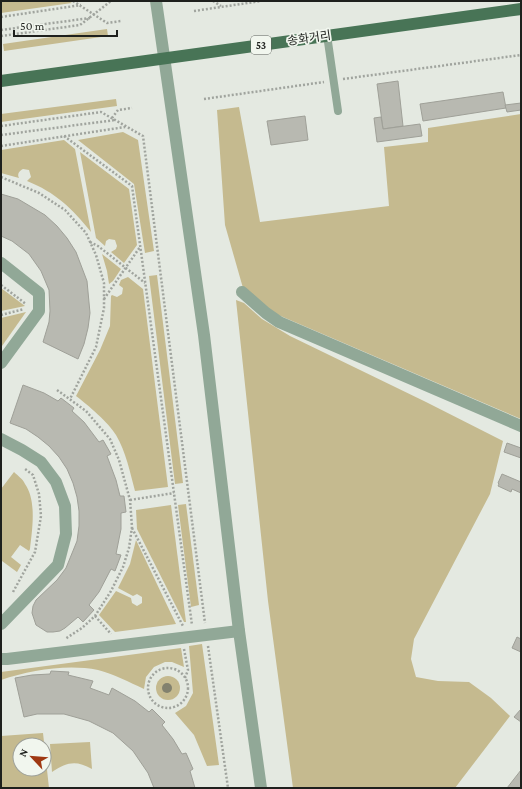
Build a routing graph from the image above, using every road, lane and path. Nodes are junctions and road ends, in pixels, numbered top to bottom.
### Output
1 (73, 1) edge
2 (111, 1) edge
3 (156, 1) edge
4 (213, 1) edge
5 (261, 1) edge
6 (81, 6) junction
7 (221, 7) junction
8 (521, 9) edge
9 (194, 11) dead end
10 (94, 14) junction
11 (1, 17) edge
12 (90, 17) junction
13 (121, 21) dead end
14 (1, 30) edge
15 (327, 35) junction
16 (1, 36) edge
17 (521, 55) edge
18 (164, 58) junction
19 (340, 80) dead end
20 (1, 81) edge
21 (326, 82) dead end
22 (204, 99) dead end
23 (132, 108) dead end
24 (338, 110) dead end
25 (112, 118) junction
26 (115, 120) junction
27 (1, 126) edge
28 (126, 127) junction
29 (1, 135) edge
30 (64, 136) junction
31 (1, 146) edge
32 (1, 177) edge
33 (90, 241) junction
34 (140, 247) junction
35 (1, 263) edge
36 (126, 268) junction
37 (145, 284) junction
38 (1, 285) edge
39 (242, 292) dead end
40 (104, 299) junction
41 (1, 315) edge
42 (1, 363) edge
43 (57, 390) dead end
44 (70, 399) junction
45 (521, 426) edge
46 (1, 439) edge
47 (22, 466) dead end
48 (174, 493) junction
49 (130, 500) junction
50 (132, 527) junction
51 (11, 595) dead end
52 (94, 616) junction
53 (1, 624) edge
54 (183, 627) dead end
55 (239, 631) junction
56 (207, 635) junction
57 (113, 636) dead end
58 (188, 640) junction
59 (59, 642) dead end
60 (1, 659) edge
61 (185, 678) junction
62 (228, 788) edge
63 (261, 788) edge

1 - 6 path
2 - 10 path
3 - 18 street
4 - 7 path
5 - 7 path
6 - 10 path
6 - 11 path
7 - 9 path
8 - 15 main road, 송화거리 / 53
10 - 12 path
10 - 13 path
12 - 14 path
12 - 16 path
15 - 18 main road, 송화거리 / 53
15 - 24 lane
17 - 19 path
18 - 20 main road, 송화거리 / 53
18 - 55 street
21 - 22 path
23 - 25 path
25 - 26 path
25 - 27 path
26 - 28 path
26 - 29 path
28 - 30 path
28 - 56 path
30 - 31 path
30 - 34 path
32 - 33 path
33 - 36 path
33 - 40 path
34 - 36 path
34 - 37 path
35 - 42 street
36 - 37 path
36 - 40 path
37 - 48 path
38 - 41 path
39 - 45 street
40 - 44 path
43 - 44 path
44 - 49 path
46 - 53 street
47 - 51 path
48 - 49 path
48 - 58 path
49 - 50 path
50 - 52 path
50 - 54 path
52 - 57 path
52 - 59 path
55 - 56 street
55 - 63 street
56 - 58 street
56 - 62 path
58 - 60 street
58 - 61 path
61 - 61 path

